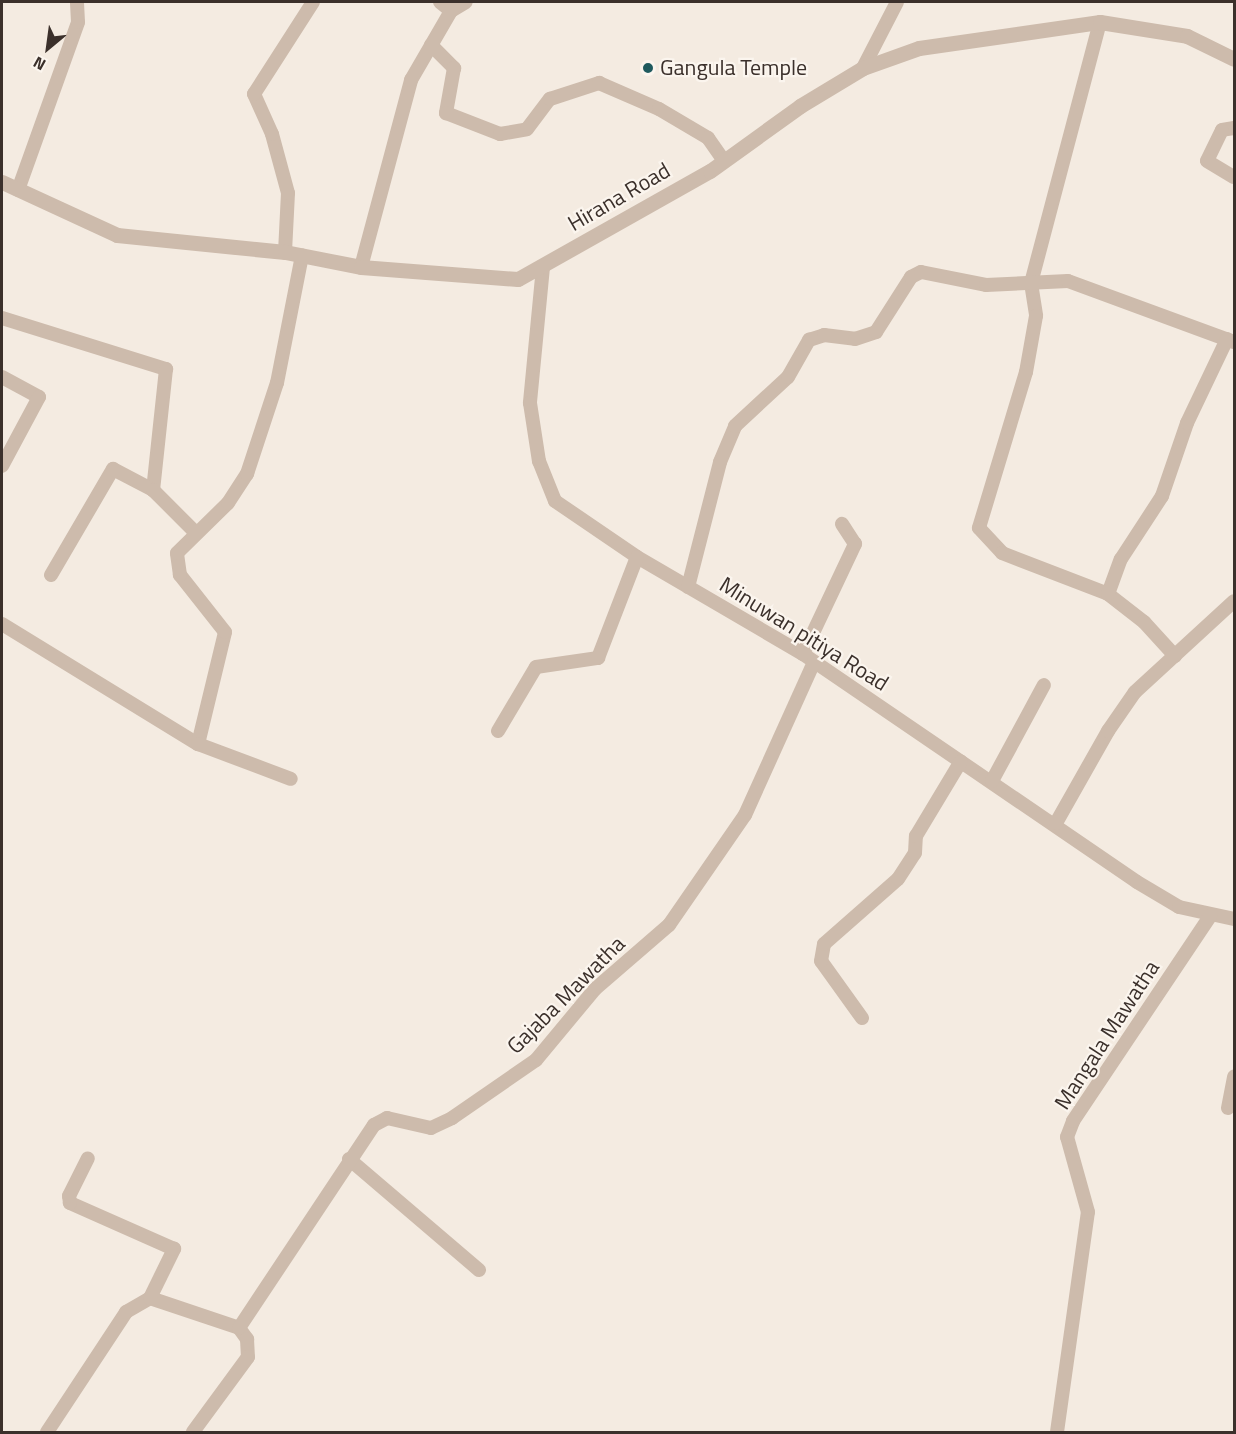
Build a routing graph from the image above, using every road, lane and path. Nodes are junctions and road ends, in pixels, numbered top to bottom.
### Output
1 (76, 2) edge
2 (314, 2) edge
3 (440, 2) edge
4 (466, 2) edge
5 (897, 2) edge
6 (451, 11) junction
7 (1100, 22) junction
8 (431, 45) junction
9 (1234, 59) edge
10 (863, 68) junction
11 (1234, 128) edge
12 (724, 161) junction
13 (1234, 177) edge
14 (2, 182) edge
15 (18, 190) junction
16 (285, 252) junction
17 (302, 255) junction
18 (361, 267) junction
19 (543, 267) junction
20 (1031, 283) junction
21 (2, 318) edge
22 (1231, 341) edge
23 (2, 377) edge
24 (2, 466) edge
25 (153, 490) junction
26 (842, 524) dead end
27 (195, 532) junction
28 (637, 557) junction
29 (51, 575) dead end
30 (688, 587) junction
31 (1107, 594) junction
32 (1234, 601) edge
33 (2, 624) edge
34 (1175, 656) junction
35 (808, 658) junction
36 (1044, 685) dead end
37 (498, 731) dead end
38 (198, 744) junction
39 (961, 761) junction
40 (291, 779) dead end
41 (992, 781) junction
42 (1056, 823) junction
43 (1210, 916) junction
44 (1234, 920) edge
45 (861, 1017) dead end
46 (1234, 1077) edge
47 (1228, 1108) dead end
48 (88, 1158) dead end
49 (349, 1159) junction
50 (479, 1270) dead end
51 (150, 1298) junction
52 (239, 1328) junction
53 (47, 1432) edge
54 (193, 1432) edge
55 (1057, 1432) edge

1 - 15 street
2 - 16 street
3 - 6 street
4 - 6 street
5 - 10 street
6 - 8 street
7 - 9 street, Hirana Road
7 - 10 street, Hirana Road
7 - 20 street
8 - 12 street
8 - 18 street
10 - 12 street, Hirana Road
11 - 13 street
12 - 19 street, Hirana Road
14 - 15 street, Hirana Road
15 - 16 street, Hirana Road
16 - 17 street, Hirana Road
17 - 18 street, Hirana Road
17 - 27 street
18 - 19 street, Hirana Road
19 - 28 street, Minuwan pitiya Road
20 - 22 street
20 - 30 street
20 - 31 street
21 - 25 street
22 - 31 street
23 - 24 street
25 - 27 street
25 - 29 street
26 - 35 street
27 - 38 street
28 - 30 street, Minuwan pitiya Road
28 - 37 street
30 - 35 street, Minuwan pitiya Road
31 - 34 street
32 - 34 street
33 - 38 street
34 - 42 street
35 - 39 street, Minuwan pitiya Road
35 - 49 street, Gajaba Mawatha
36 - 41 street
38 - 40 street
39 - 41 street, Minuwan pitiya Road
39 - 45 street
41 - 42 street, Minuwan pitiya Road
42 - 43 street, Minuwan pitiya Road
43 - 44 street, Minuwan pitiya Road
43 - 55 street, Mangala Mawatha
46 - 47 street
48 - 51 street
49 - 50 street
49 - 52 street, Gajaba Mawatha
51 - 52 street
51 - 53 street
52 - 54 street

